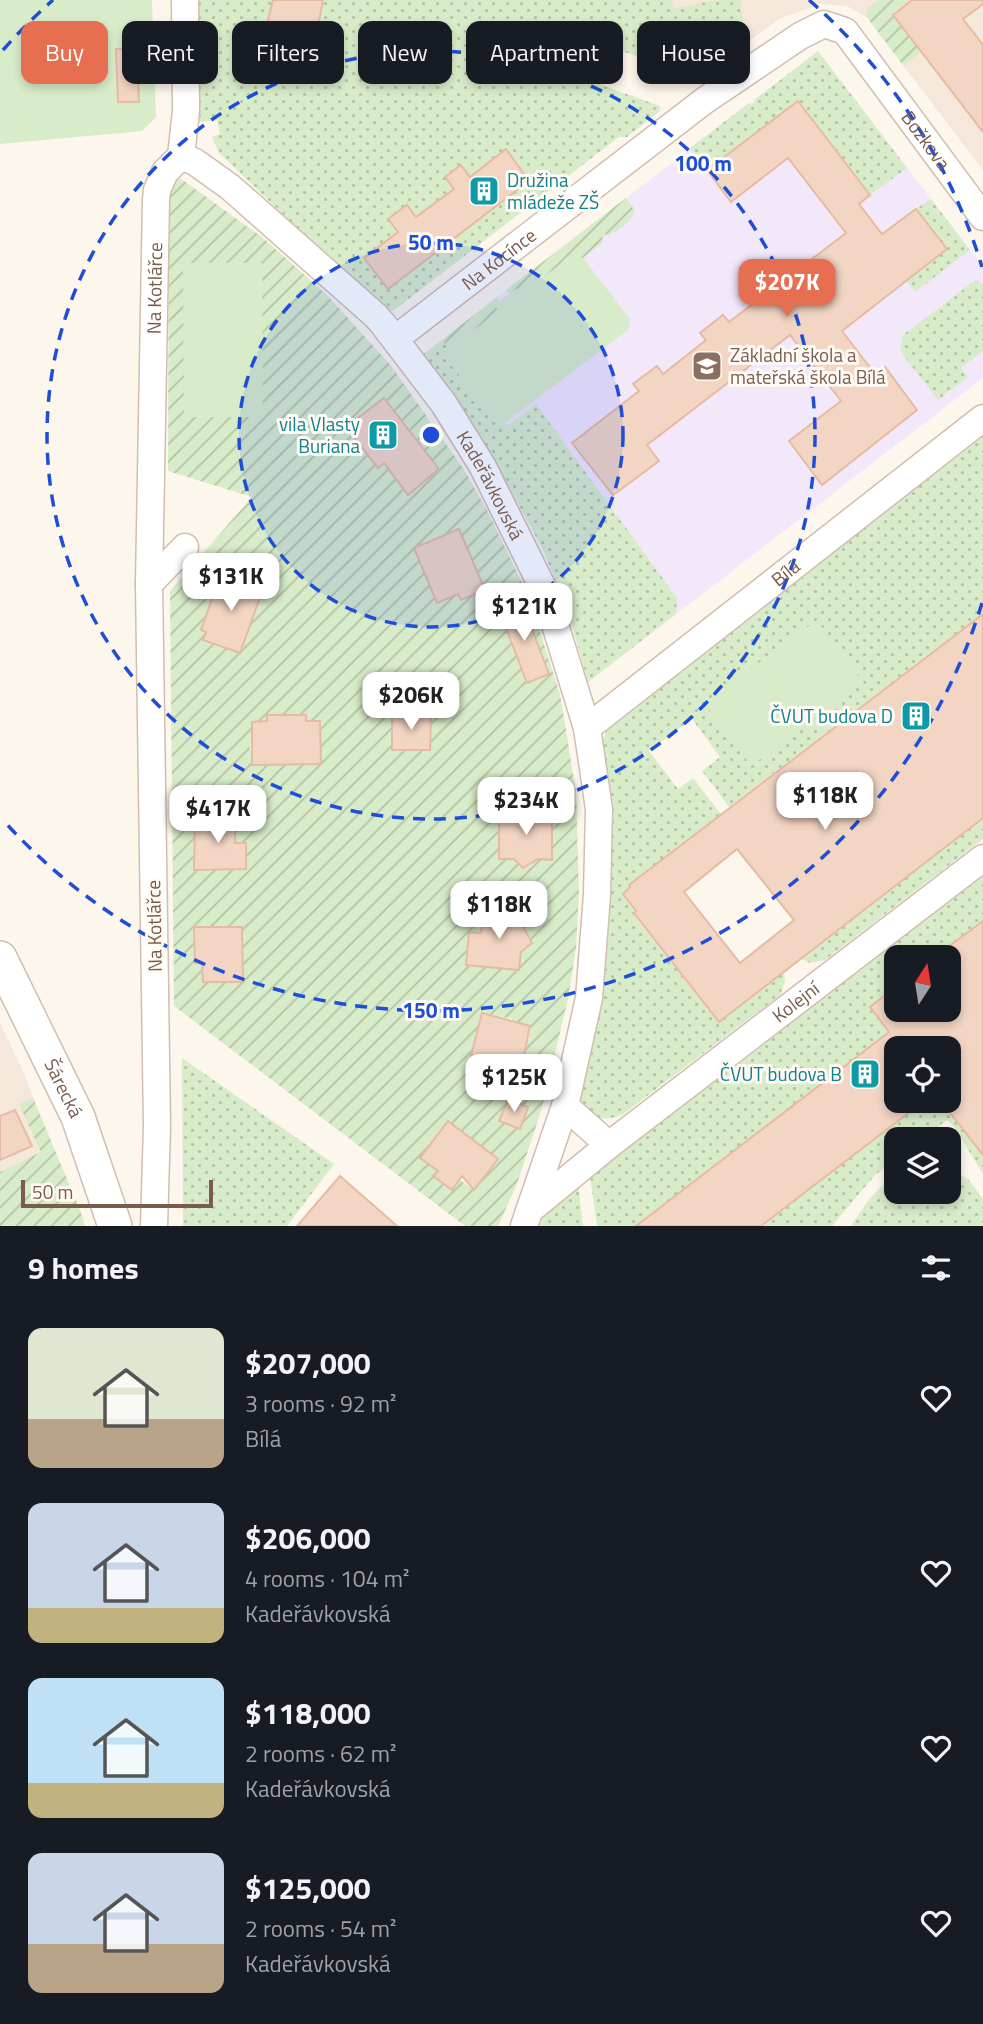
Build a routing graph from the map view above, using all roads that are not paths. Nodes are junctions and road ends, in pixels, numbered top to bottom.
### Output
1 (185, 0) edge
2 (845, 31) joint
3 (181, 156) junction
4 (983, 217) edge
5 (395, 338) junction
6 (983, 418) edge
7 (186, 547) dead end
8 (149, 584) junction
9 (587, 728) junction
10 (983, 858) edge
11 (0, 958) edge
12 (565, 1106) junction
13 (609, 1145) junction
14 (527, 1218) edge
15 (115, 1226) edge
16 (154, 1226) edge

1 - 3 street, Na Kotlářce
2 - 4 street, Božkova
2 - 5 street, Na Kocínce
3 - 5 street, Kadeřávkovská
3 - 8 street, Na Kotlářce
5 - 9 street, Kadeřávkovská
6 - 9 street, Bílá
7 - 8 street
8 - 16 street, Na Kotlářce
9 - 12 street, Kadeřávkovská
10 - 13 street, Kolejní
11 - 15 street, Šárecká
12 - 13 street
12 - 14 street, Kadeřávkovská
13 - 14 street, Kolejní

